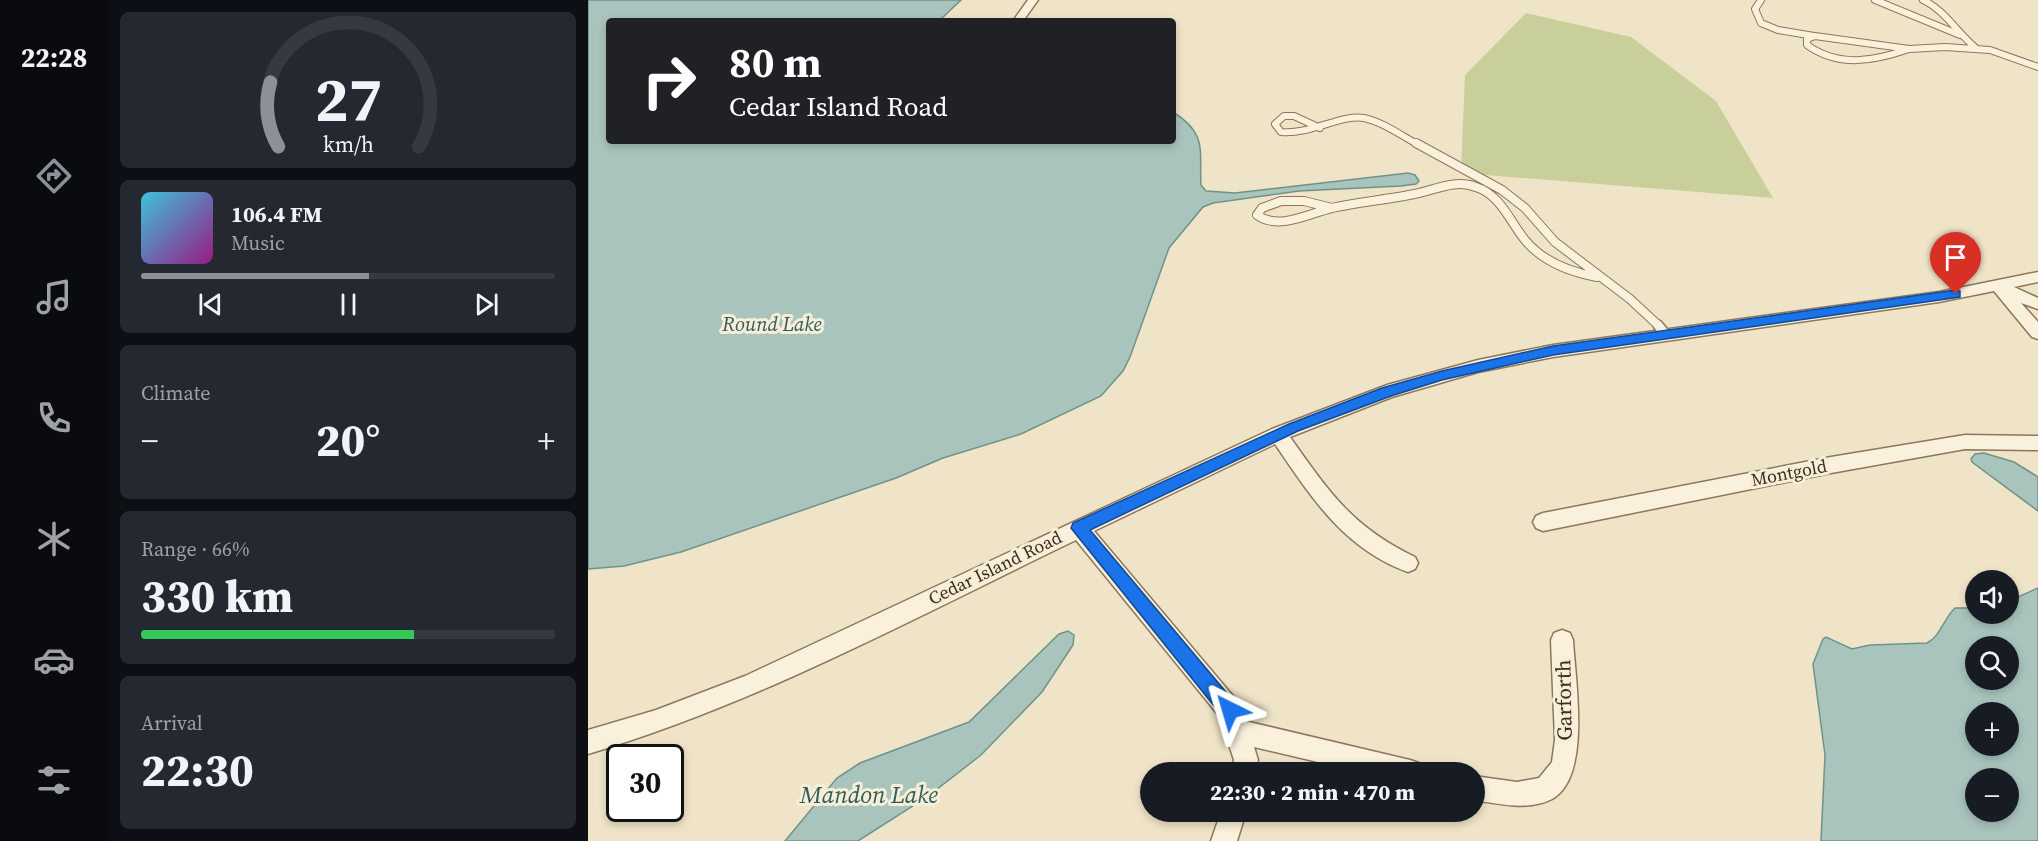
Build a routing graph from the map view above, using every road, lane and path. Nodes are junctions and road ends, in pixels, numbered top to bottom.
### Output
1 (1033, 0) edge
2 (1761, 0) edge
3 (1875, 0) edge
4 (1923, 0) edge
5 (1020, 18) edge
6 (1960, 35) junction
7 (1815, 36) junction
8 (1909, 49) junction
9 (1977, 49) junction
10 (2038, 67) edge
11 (1320, 128) junction
12 (1333, 207) junction
13 (1600, 277) junction
14 (2038, 277) edge
15 (1998, 286) junction
16 (2038, 304) edge
17 (2038, 333) edge
18 (1665, 334) junction
19 (1278, 434) junction
20 (2038, 443) edge
21 (1543, 522) dead end
22 (1079, 528) junction
23 (1408, 563) dead end
24 (1562, 640) dead end
25 (1237, 731) junction
26 (588, 742) edge
27 (1246, 762) edge
28 (1368, 762) edge
29 (1485, 790) edge
30 (1231, 822) edge
31 (1224, 841) edge

1 - 5 street
2 - 7 lane
3 - 6 lane
4 - 6 lane
6 - 9 lane
7 - 8 lane
7 - 8 lane
8 - 9 lane
9 - 10 lane
11 - 11 lane
11 - 13 lane
12 - 12 lane
12 - 13 lane
13 - 18 lane
14 - 15 street, Cedar Island Road
15 - 16 street
15 - 17 street
15 - 18 street, Cedar Island Road
18 - 19 street, Cedar Island Road
19 - 22 street, Cedar Island Road
19 - 23 street
20 - 21 street, Montgold
22 - 25 street
22 - 26 street, Cedar Island Road
24 - 29 street, Garforth
25 - 27 street
25 - 28 street
30 - 31 street

